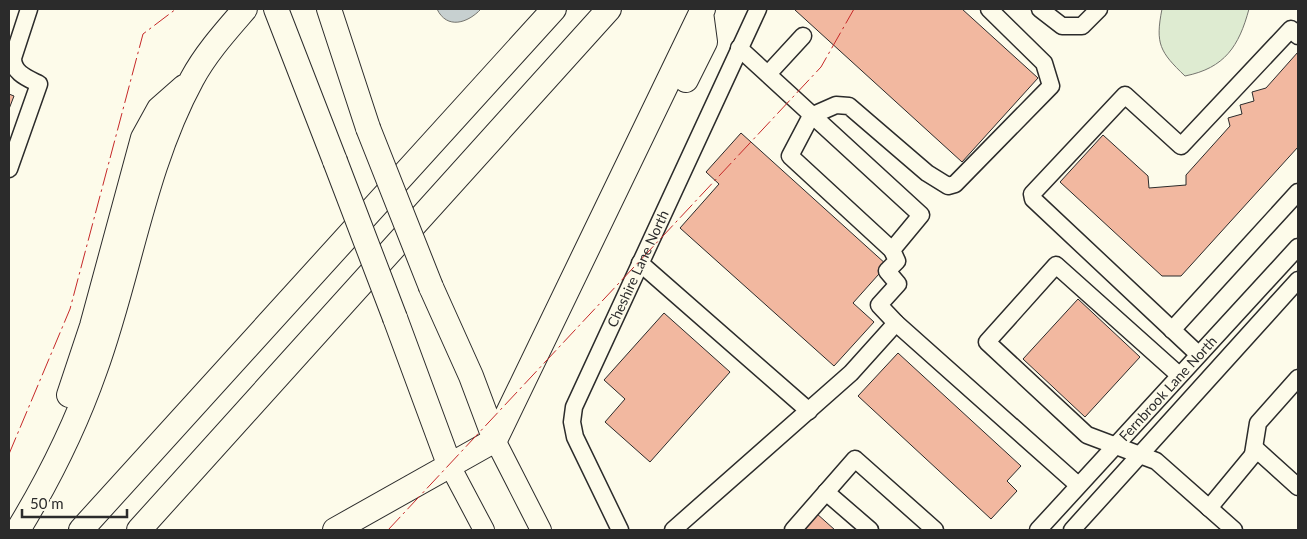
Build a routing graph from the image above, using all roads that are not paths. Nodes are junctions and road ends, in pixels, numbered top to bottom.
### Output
1 (30, 9) edge
2 (245, 9) edge
3 (276, 9) edge
4 (329, 9) edge
5 (554, 9) edge
6 (609, 9) edge
7 (758, 9) edge
8 (989, 9) edge
9 (1040, 9) edge
10 (1099, 9) edge
11 (702, 10) edge
12 (803, 36) dead end
13 (1298, 36) edge
14 (739, 48) junction
15 (768, 74) junction
16 (811, 116) junction
17 (9, 169) edge
18 (1298, 192) edge
19 (1298, 247) edge
20 (892, 250) junction
21 (640, 263) junction
22 (1298, 280) edge
23 (896, 322) junction
24 (1172, 330) junction
25 (1198, 354) junction
26 (1179, 376) junction
27 (1298, 378) edge
28 (809, 411) junction
29 (495, 440) junction
30 (1116, 444) junction
31 (1142, 454) junction
32 (1254, 454) junction
33 (449, 464) junction
34 (1078, 485) junction
35 (1298, 487) edge
36 (826, 492) junction
37 (1209, 508) junction
38 (22, 522) edge
39 (1227, 528) edge
40 (81, 530) edge
41 (139, 530) edge
42 (335, 530) edge
43 (484, 530) edge
44 (541, 530) edge
45 (620, 530) edge
46 (673, 530) edge
47 (793, 530) edge
48 (870, 530) edge
49 (935, 530) edge
50 (1038, 530) edge
51 (1072, 530) edge

1 - 17 street
2 - 38 highway
3 - 33 highway, bridge
4 - 29 highway, bridge
5 - 40 highway
6 - 41 highway
7 - 14 street, Cheshire Lane North
8 - 16 street
9 - 10 street
11 - 29 highway
12 - 15 street
13 - 24 street
14 - 15 street
14 - 21 street, Cheshire Lane North
15 - 16 street
16 - 20 street
16 - 20 street
18 - 24 street
19 - 25 street, Fernbrook Lane North
20 - 23 street
21 - 28 street
21 - 45 street, Cheshire Lane North
22 - 31 street, Fernbrook Lane North
23 - 28 street
23 - 34 street
24 - 25 street
25 - 26 street, Fernbrook Lane North
26 - 30 street, Fernbrook Lane North
26 - 30 street
27 - 32 street
28 - 46 street
29 - 33 highway
29 - 44 main road
30 - 31 street
30 - 34 street, Fernbrook Lane North
31 - 37 street
31 - 51 street, Fernbrook Lane North
32 - 35 street
32 - 37 street
33 - 42 highway
33 - 43 main road
34 - 50 street, Fernbrook Lane North
36 - 47 street
36 - 48 street
36 - 49 street
37 - 39 street

